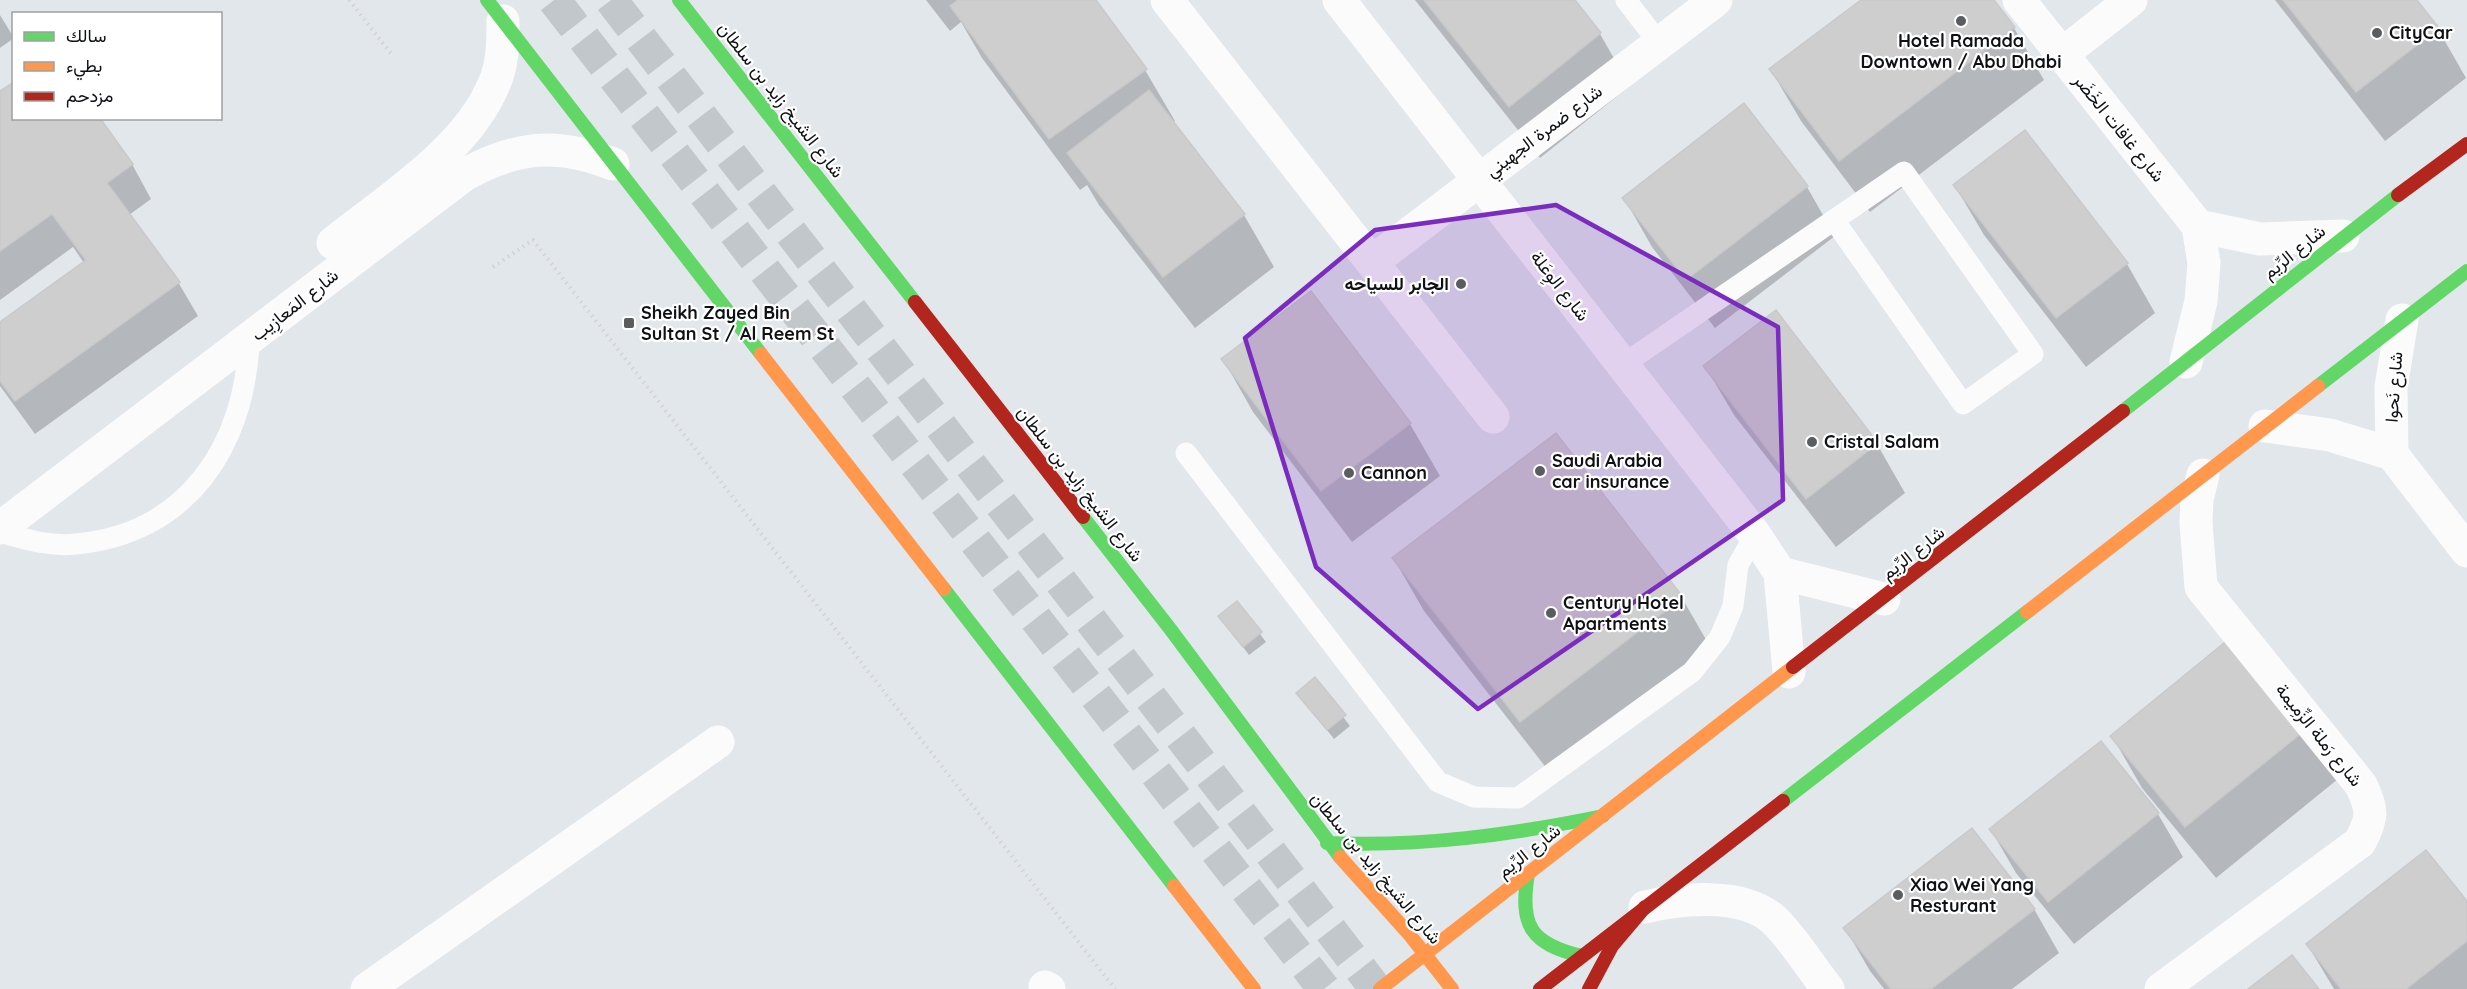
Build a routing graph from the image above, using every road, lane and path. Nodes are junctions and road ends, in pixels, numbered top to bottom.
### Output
1 (349, 0) edge
2 (679, 0) edge
3 (1167, 0) edge
4 (1339, 0) edge
5 (1626, 0) edge
6 (1716, 0) edge
7 (2019, 0) edge
8 (2131, 0) edge
9 (495, 11) edge
10 (1659, 43) junction
11 (392, 54) dead end
12 (2061, 55) junction
13 (2467, 144) edge
14 (613, 164) junction
15 (1478, 181) junction
16 (1834, 220) junction
17 (2198, 226) junction
18 (2343, 236) junction
19 (333, 243) dead end
20 (1372, 262) junction
21 (493, 267) dead end
22 (2467, 271) edge
23 (2402, 320) junction
24 (249, 341) junction
25 (2186, 362) junction
26 (1621, 366) junction
27 (1493, 417) dead end
28 (2265, 426) junction
29 (1186, 453) dead end
30 (2392, 454) junction
31 (2203, 475) junction
32 (0, 528) edge
33 (0, 532) edge
34 (1755, 535) junction
35 (2467, 551) edge
36 (1780, 573) junction
37 (1884, 599) junction
38 (1789, 672) junction
39 (718, 742) dead end
40 (1603, 816) junction
41 (1327, 843) junction
42 (1528, 874) junction
43 (1646, 907) junction
44 (1425, 954) junction
45 (1582, 956) junction
46 (367, 989) edge
47 (1115, 989) edge
48 (1254, 989) edge
49 (1380, 989) edge
50 (1452, 989) edge
51 (1539, 989) edge
52 (1589, 989) edge
53 (1828, 989) edge
54 (2161, 989) edge

1 - 11 path
2 - 41 main road, شارع الشيخ زايد بن سلطان
3 - 20 street
4 - 15 street, شارع الوِعَلة
5 - 10 lane
6 - 10 street, شارع ضمرة الجهيني
7 - 12 street, شارع غافات الخَضَر
8 - 12 street
9 - 14 main road
9 - 19 street, شارع المَعازِيب
10 - 15 street, شارع ضمرة الجهيني
12 - 17 street, شارع غافات الخَضَر
13 - 18 main road, شارع الرِّيم
14 - 24 street, شارع المَعازِيب
14 - 48 main road
15 - 20 street, شارع ضمرة الجهيني
15 - 26 street, شارع الوِعَلة
16 - 16 lane
16 - 26 lane
17 - 18 street
17 - 25 street, شارع غافات الخَضَر
18 - 25 main road, شارع الرِّيم
20 - 27 street
21 - 47 path
22 - 23 main road
23 - 28 main road
23 - 30 street, شارع نَحوا
24 - 32 street, شارع المَعازِيب
24 - 33 lane
25 - 37 main road, شارع الرِّيم
26 - 34 street, شارع الوِعَلة
28 - 30 street
28 - 31 main road
29 - 34 lane
30 - 35 street
31 - 43 main road
31 - 54 street, شارع رَملة الزِّمِيمة
34 - 36 street, شارع الوِعَلة
36 - 37 street
36 - 38 street, شارع الوِعَلة
37 - 38 main road, شارع الرِّيم
38 - 40 main road, شارع الرِّيم
39 - 46 street
40 - 41 main road
40 - 42 main road, شارع الرِّيم
41 - 44 main road, شارع الشيخ زايد بن سلطان
42 - 44 main road, شارع الرِّيم
42 - 45 main road
43 - 45 main road
43 - 52 main road
43 - 53 street
44 - 49 main road, شارع الرِّيم
44 - 50 main road, شارع الشيخ زايد بن سلطان
45 - 51 main road

